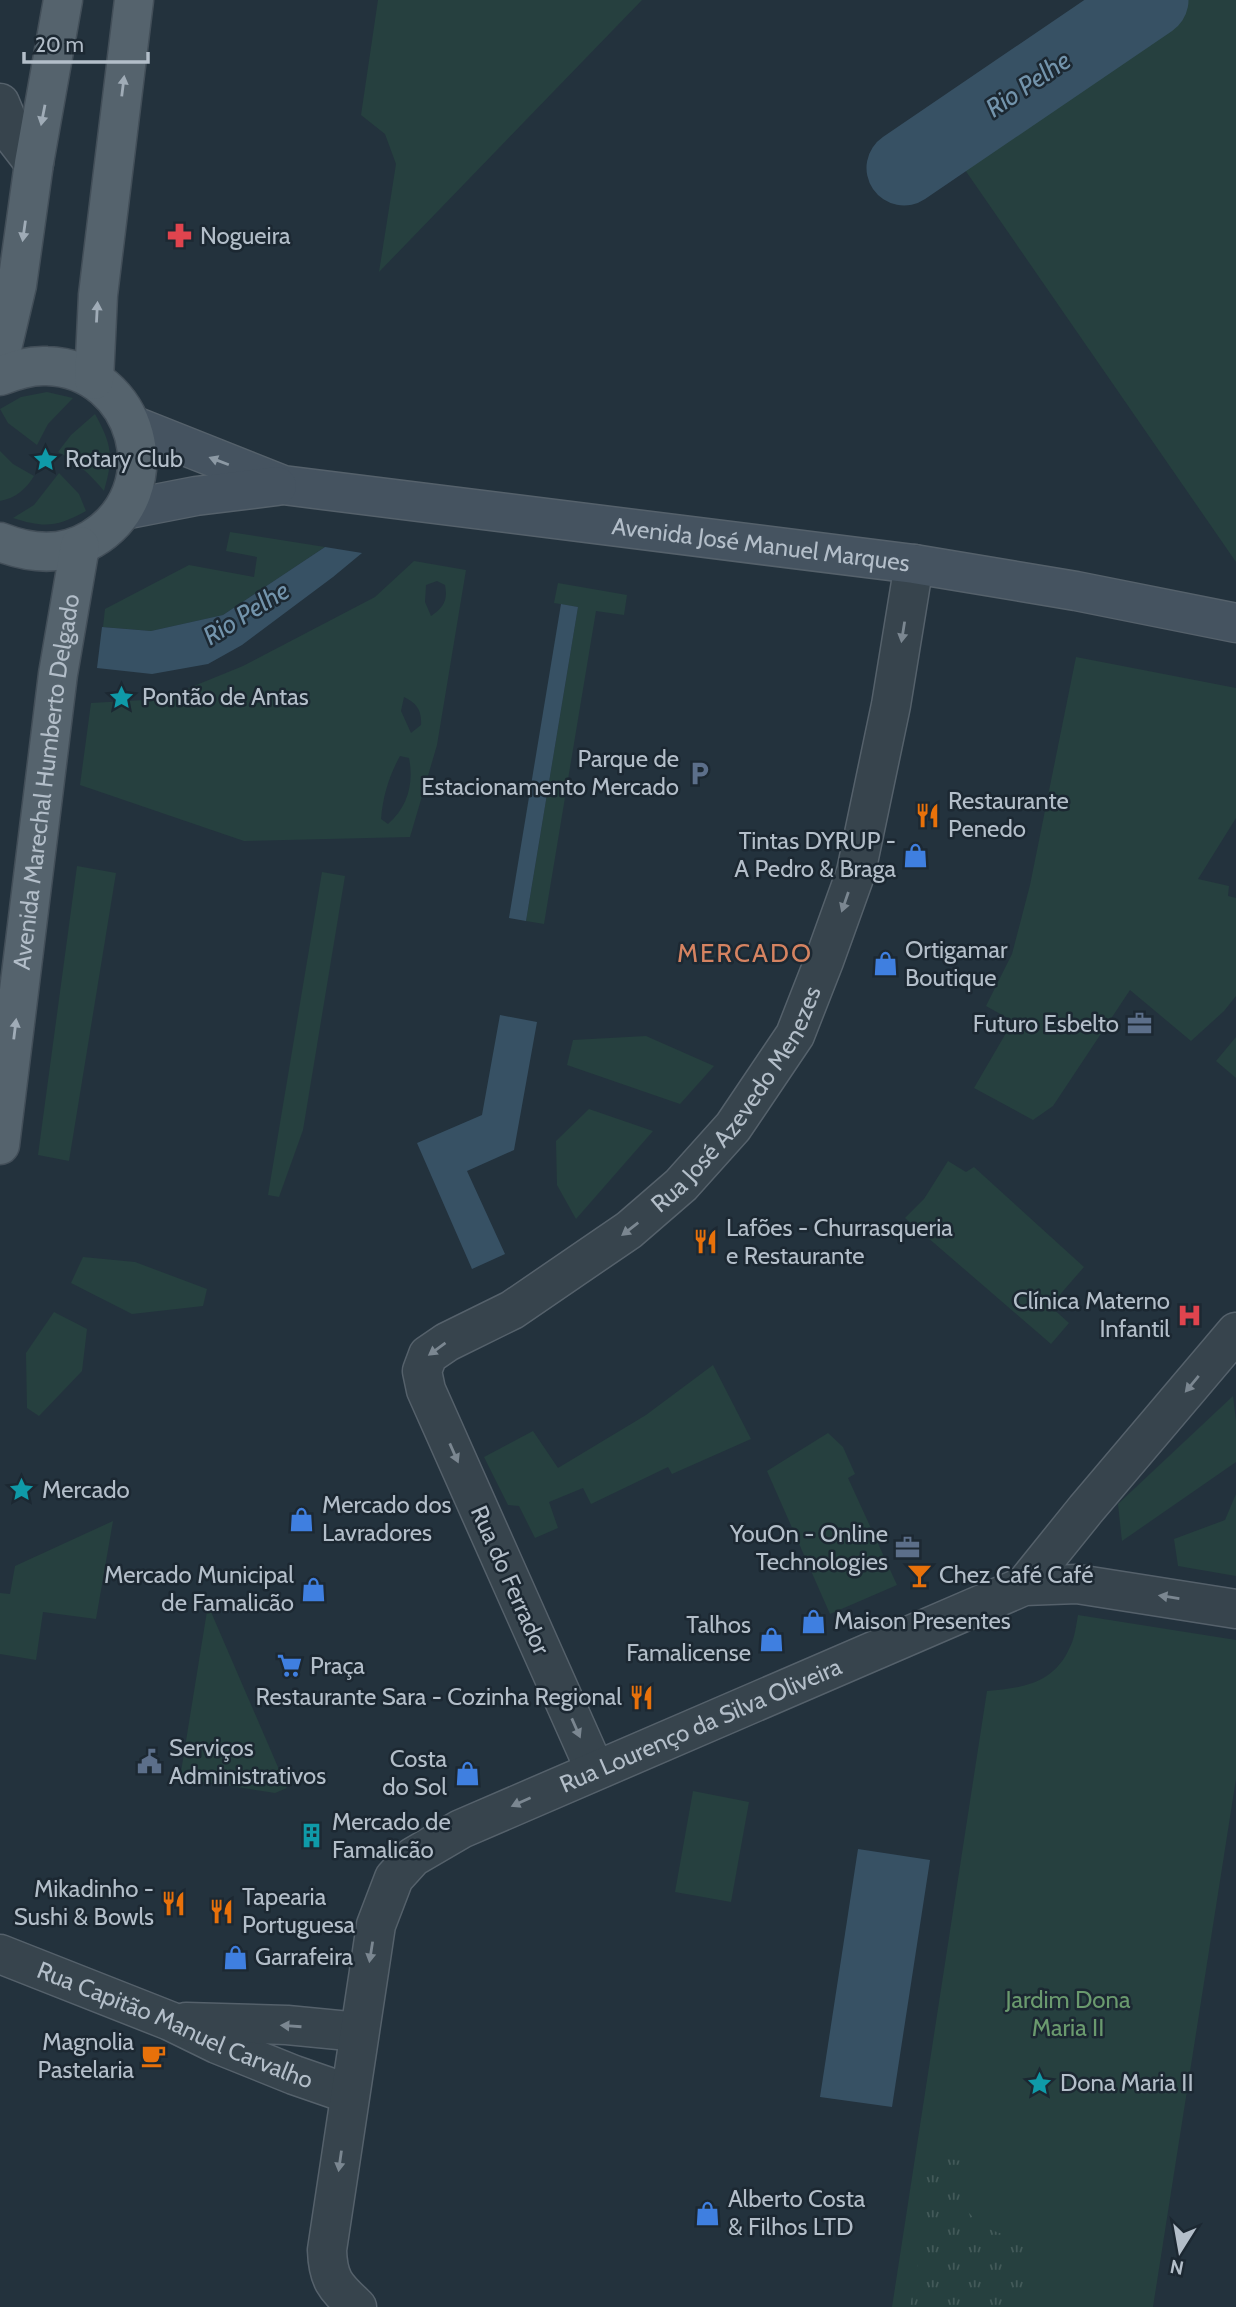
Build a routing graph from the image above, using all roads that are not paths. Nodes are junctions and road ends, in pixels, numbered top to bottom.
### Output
1 (63, 0) edge
2 (134, 0) edge
3 (0, 103) edge
4 (34, 163) junction
5 (0, 357) edge
6 (0, 376) edge
7 (94, 380) junction
8 (132, 425) junction
9 (283, 485) junction
10 (124, 510) junction
11 (0, 542) edge
12 (80, 546) junction
13 (914, 565) junction
14 (1236, 623) edge
15 (0, 1145) edge
16 (1236, 1332) edge
17 (426, 1390) joint
18 (1024, 1586) junction
19 (1236, 1609) edge
20 (595, 1770) junction
21 (0, 1954) edge
22 (170, 2021) junction
23 (359, 2032) junction
24 (349, 2094) junction
25 (357, 2307) edge

1 -> 4 main road
7 -> 2 main road
3 - 4 street
4 -> 5 main road
6 - 7 main road
7 - 8 main road
9 -> 8 main road, Avenida José Manuel Marques
8 - 10 main road
9 - 10 main road, Avenida José Manuel Marques
9 - 13 main road, Avenida José Manuel Marques
10 - 12 main road
11 - 12 main road
15 -> 12 main road, Avenida Marechal Humberto Delgado
13 - 14 main road, Avenida José Manuel Marques
13 -> 17 street, Rua José Azevedo Menezes
16 -> 18 street
17 -> 20 street, Rua do Ferrador
19 -> 18 street, Rua Lourenço da Silva Oliveira
18 - 20 street, Rua Lourenço da Silva Oliveira
20 -> 23 street, Rua Lourenço da Silva Oliveira
21 - 22 street, Rua Capitão Manuel Carvalho
23 -> 22 street
22 - 24 street, Rua Capitão Manuel Carvalho
23 - 24 street, Rua Lourenço da Silva Oliveira
24 -> 25 street, Rua Lourenço da Silva Oliveira

